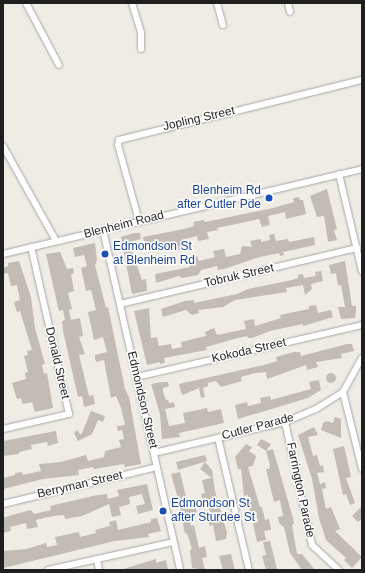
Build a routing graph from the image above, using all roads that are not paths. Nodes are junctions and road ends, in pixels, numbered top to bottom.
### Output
1 (26, 3) edge
2 (132, 3) edge
3 (217, 3) edge
4 (288, 3) edge
5 (290, 12) dead end
6 (223, 25) dead end
7 (141, 49) dead end
8 (59, 65) dead end
9 (362, 80) edge
10 (3, 146) edge
11 (362, 169) edge
12 (339, 174) junction
13 (139, 221) junction
14 (103, 230) junction
15 (56, 241) junction
16 (31, 247) junction
17 (357, 248) junction
18 (3, 254) edge
19 (362, 271) edge
20 (120, 304) junction
21 (362, 325) edge
22 (362, 358) edge
23 (137, 377) junction
24 (343, 392) junction
25 (285, 422) junction
26 (3, 429) edge
27 (218, 438) junction
28 (154, 453) junction
29 (157, 467) junction
30 (362, 469) edge
31 (3, 504) edge
32 (173, 542) junction
33 (97, 559) junction
34 (48, 570) edge
35 (99, 570) edge
36 (180, 570) edge
37 (249, 570) edge
38 (338, 570) edge

1 - 8 street
2 - 7 street
3 - 6 street
4 - 5 street
9 - 13 street, Jopling Street
10 - 15 street
11 - 12 street, Blenheim Road
12 - 13 street, Blenheim Road
12 - 17 street
13 - 14 street, Blenheim Road
14 - 15 street, Blenheim Road
14 - 20 street, Edmondson Street
15 - 16 street, Blenheim Road
16 - 18 street, Blenheim Road
16 - 26 street, Donald Street
17 - 19 street
17 - 20 street, Tobruk Street
20 - 23 street, Edmondson Street
21 - 23 street, Kokoda Street
22 - 24 street, Cutler Parade
23 - 28 street, Edmondson Street
24 - 25 street, Cutler Parade
24 - 30 street
25 - 27 street, Cutler Parade
25 - 38 street, Farrington Parade
27 - 28 street, Cutler Parade
27 - 37 street
28 - 29 street, Edmondson Street
29 - 31 street, Berryman Street
29 - 32 street, Edmondson Street
32 - 33 street
32 - 36 street, Edmondson Street
33 - 34 street
33 - 35 street

